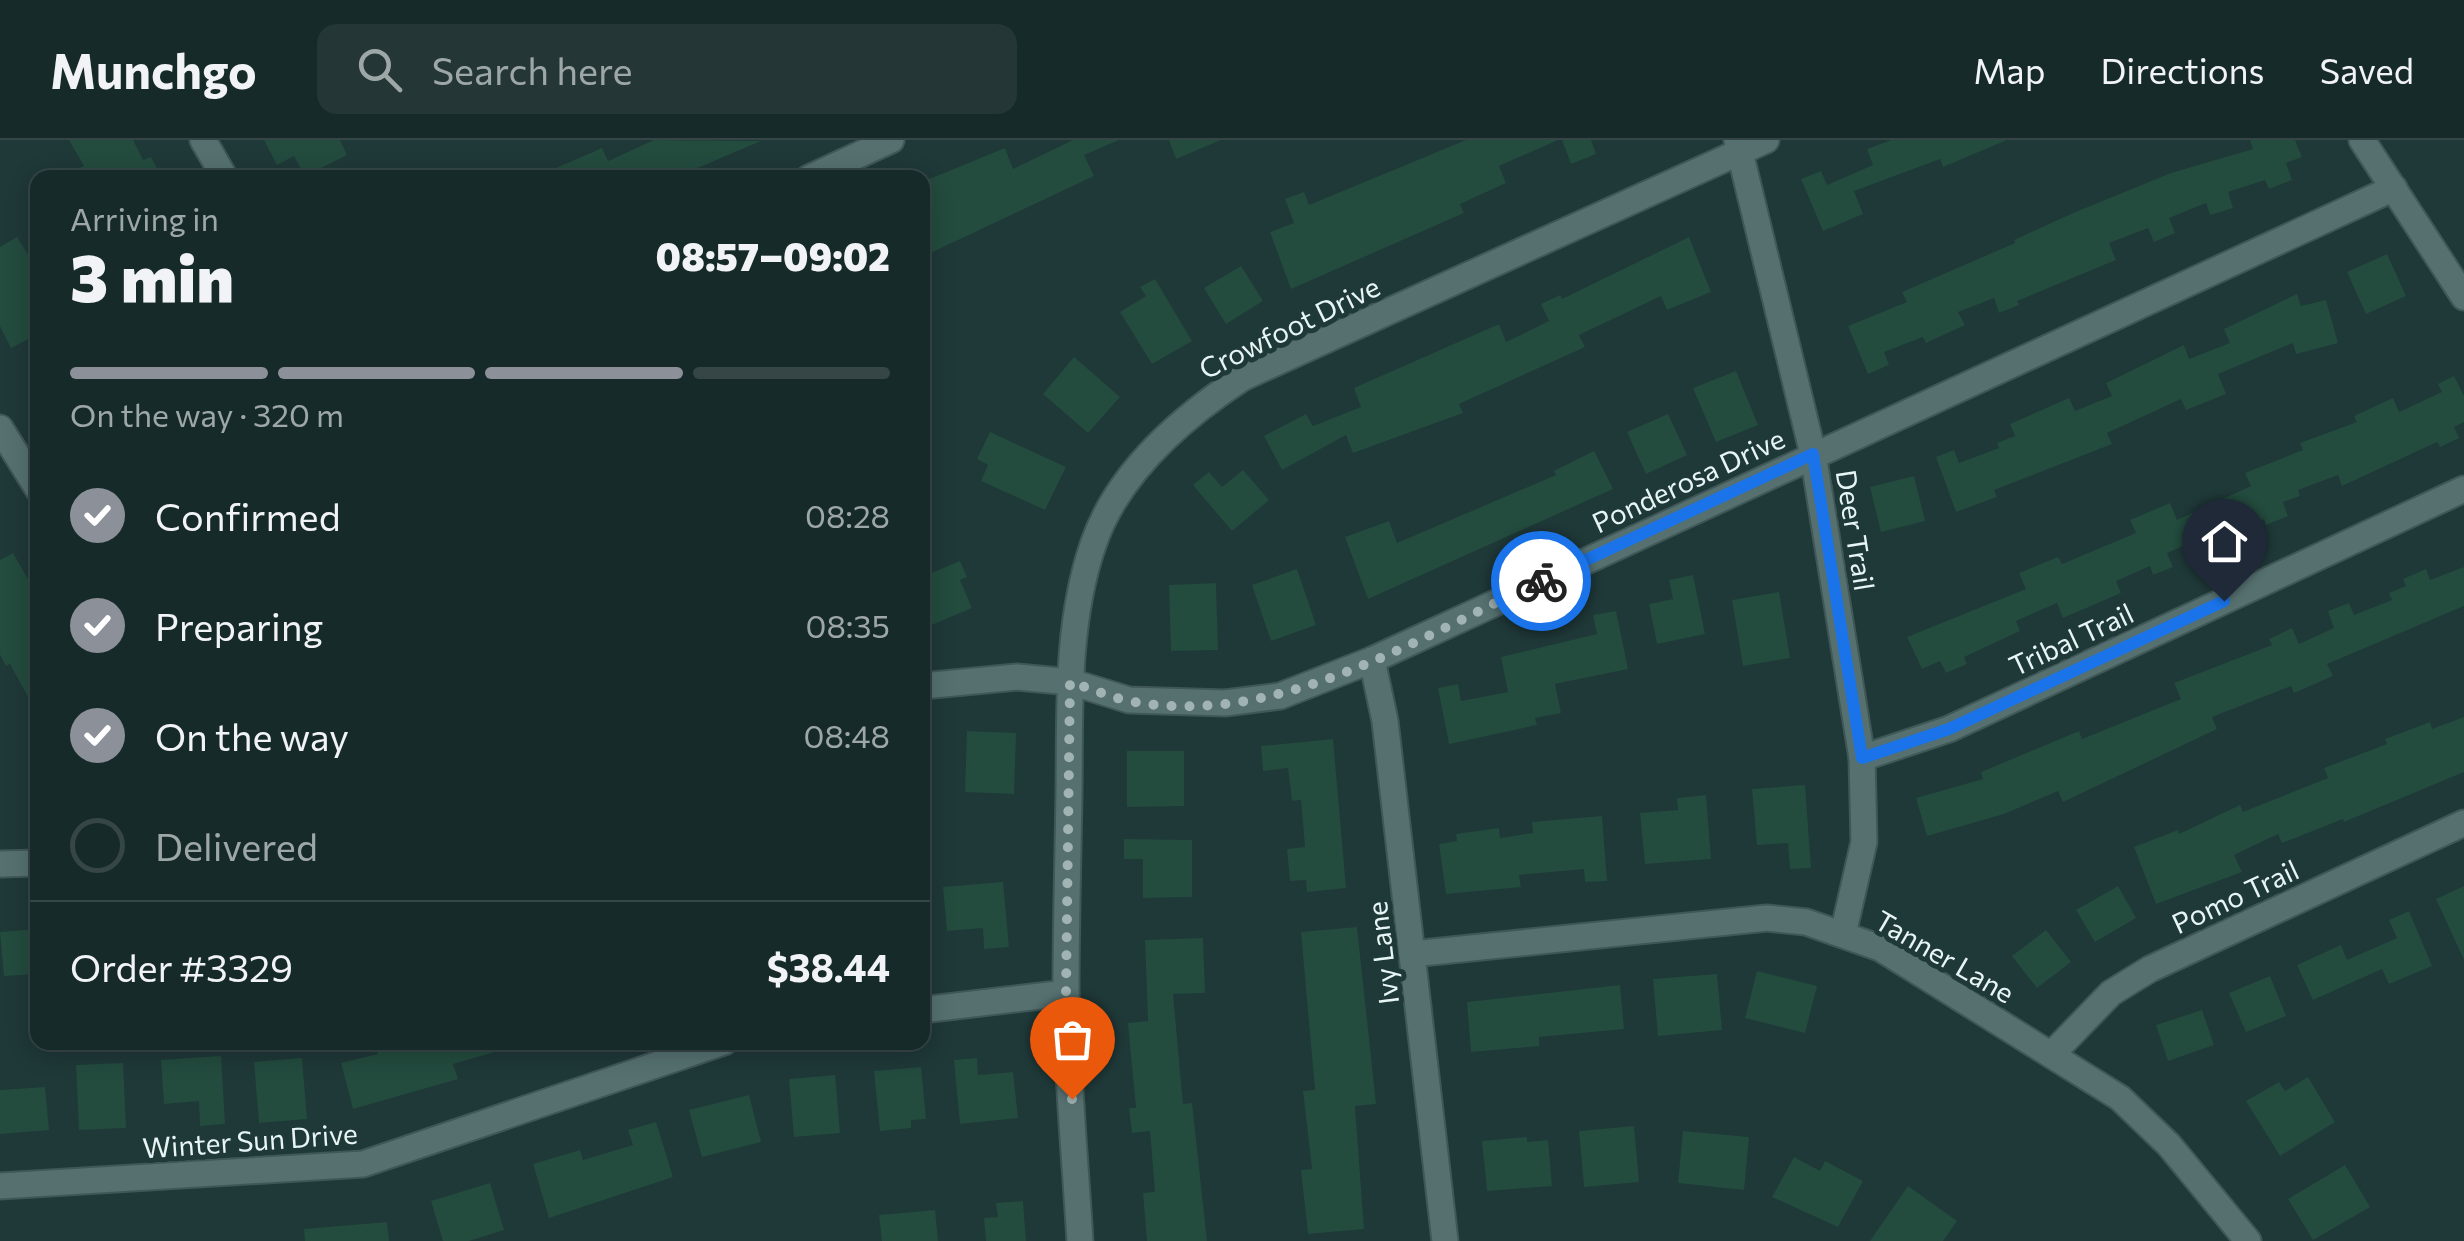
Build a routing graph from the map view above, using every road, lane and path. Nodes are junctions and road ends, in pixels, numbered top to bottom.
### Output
1 (203, 140) edge
2 (890, 140) edge
3 (2362, 140) edge
4 (1749, 144) edge
5 (220, 170) edge
6 (826, 170) edge
7 (2394, 188) junction
8 (2464, 297) edge
9 (0, 428) edge
10 (1813, 454) junction
11 (30, 476) edge
12 (2464, 490) edge
13 (1372, 660) junction
14 (1070, 682) junction
15 (930, 685) edge
16 (1862, 758) junction
17 (2464, 823) edge
18 (30, 863) edge
19 (0, 864) edge
20 (1843, 934) junction
21 (1412, 954) junction
22 (1066, 992) junction
23 (930, 1009) edge
24 (700, 1050) edge
25 (2053, 1054) junction
26 (0, 1186) edge
27 (1080, 1241) edge
28 (1445, 1241) edge
29 (2248, 1241) edge

1 - 5 street
2 - 6 street
3 - 7 street
4 - 10 street, Deer Trail
4 - 14 street, Crowfoot Drive
7 - 8 street
7 - 10 street, Ponderosa Drive
9 - 11 street
10 - 13 street, Ponderosa Drive
10 - 16 street, Deer Trail
12 - 16 street, Tribal Trail
13 - 14 street, Ponderosa Drive
13 - 21 street, Ivy Lane
14 - 15 street, Ponderosa Drive
14 - 22 street, Crowfoot Drive
16 - 20 street, Deer Trail
17 - 25 street, Pomo Trail
18 - 19 street
20 - 21 street, Tanner Lane
20 - 25 street, Tanner Lane
21 - 28 street, Ivy Lane
22 - 23 street
22 - 27 street, Crowfoot Drive
24 - 26 street, Winter Sun Drive
25 - 29 street, Tanner Lane

